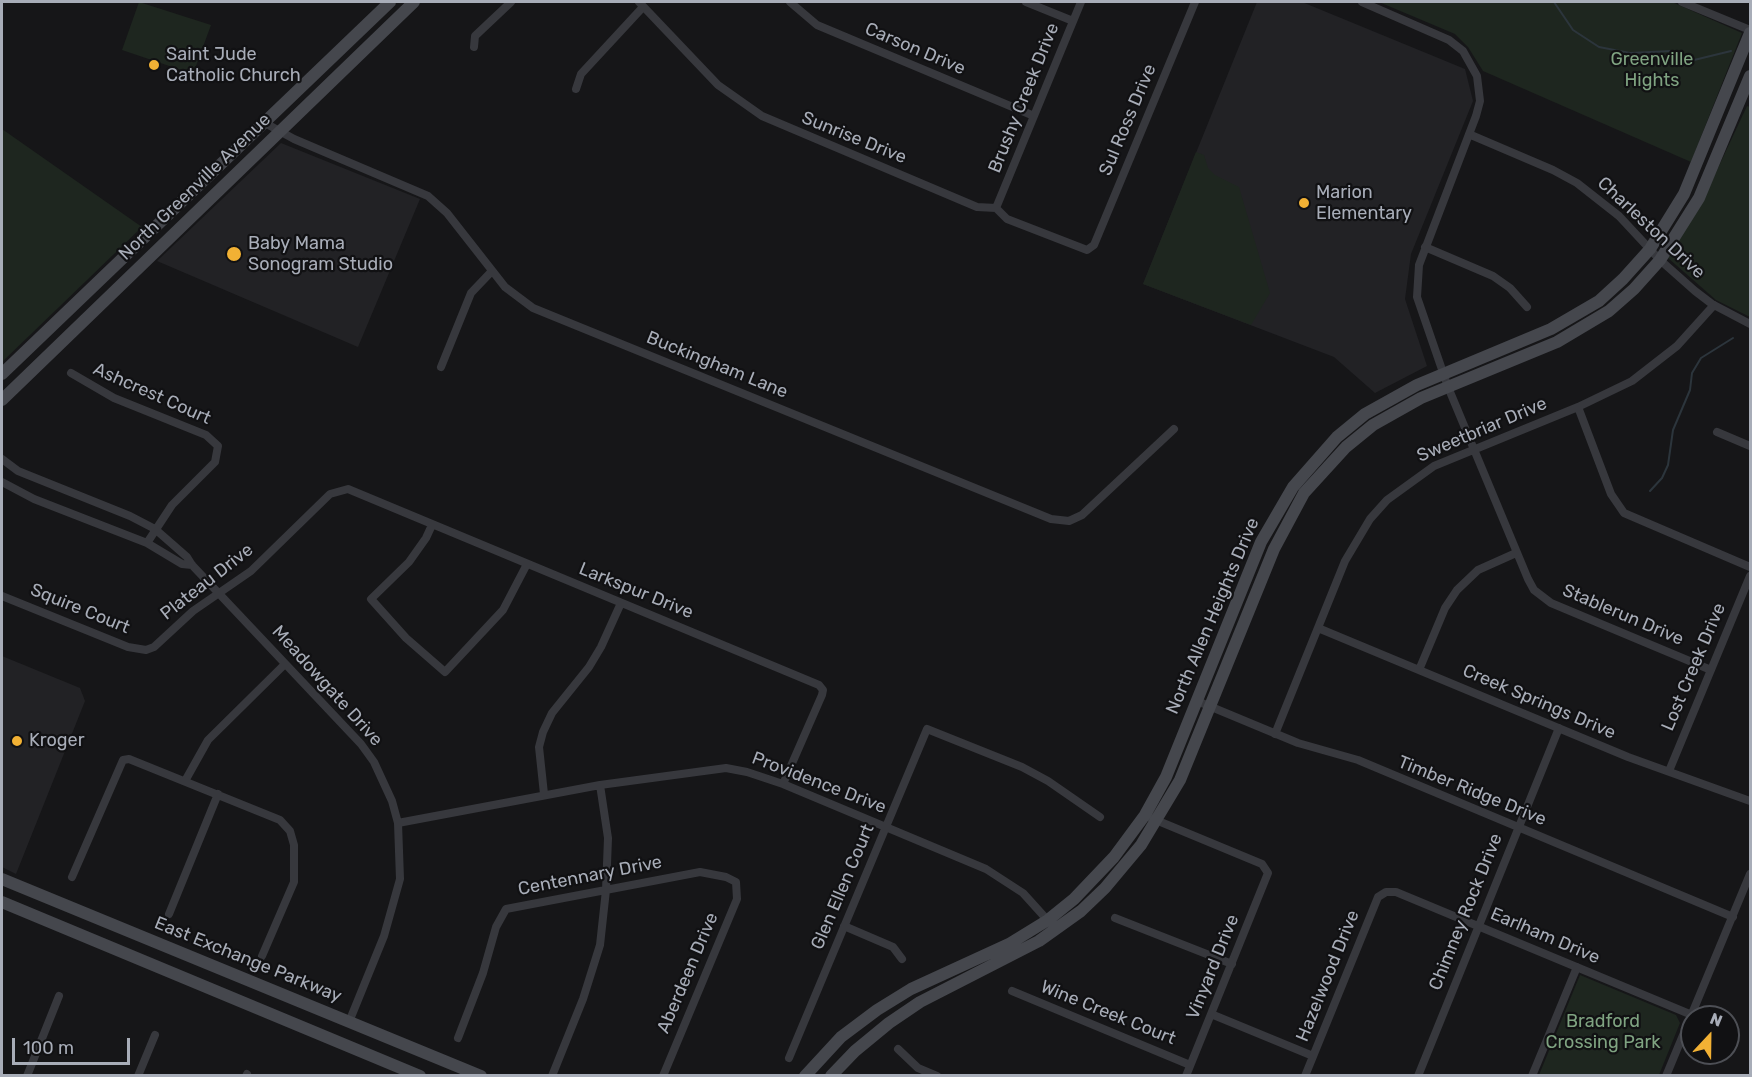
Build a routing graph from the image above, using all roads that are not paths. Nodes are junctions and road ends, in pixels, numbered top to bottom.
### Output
1 (390, 2) edge
2 (414, 2) edge
3 (511, 2) edge
4 (790, 2) edge
5 (1026, 2) edge
6 (1081, 2) edge
7 (1195, 2) edge
8 (1362, 2) edge
9 (1686, 2) edge
10 (641, 4) edge
11 (1073, 21) junction
12 (1750, 32) edge
13 (474, 47) dead end
14 (1750, 75) edge
15 (576, 89) dead end
16 (1034, 116) junction
17 (265, 123) junction
18 (279, 130) junction
19 (1470, 135) junction
20 (996, 208) junction
21 (1425, 247) junction
22 (1089, 249) joint
23 (1650, 249) junction
24 (1660, 260) junction
25 (491, 272) junction
26 (1714, 305) junction
27 (1527, 307) dead end
28 (1750, 324) edge
29 (441, 368) dead end
30 (71, 373) dead end
31 (2, 374) edge
32 (1443, 374) junction
33 (1448, 387) junction
34 (2, 400) edge
35 (1578, 407) junction
36 (1174, 429) dead end
37 (1717, 432) dead end
38 (1750, 446) edge
39 (1474, 449) junction
40 (2, 459) edge
41 (2, 482) edge
42 (339, 490) joint
43 (432, 525) junction
44 (155, 529) junction
45 (147, 543) junction
46 (1516, 553) junction
47 (527, 564) junction
48 (192, 565) junction
49 (1750, 567) edge
50 (1750, 576) edge
51 (219, 594) junction
52 (2, 596) edge
53 (621, 603) junction
54 (1318, 628) junction
55 (146, 650) joint
56 (285, 664) junction
57 (1419, 670) junction
58 (1711, 670) junction
59 (1197, 701) junction
60 (1210, 707) junction
61 (1558, 728) junction
62 (1275, 734) junction
63 (1669, 771) junction
64 (185, 781) junction
65 (600, 784) junction
66 (783, 784) junction
67 (544, 794) junction
68 (218, 795) junction
69 (1750, 801) edge
70 (1145, 815) junction
71 (1100, 817) dead end
72 (1158, 821) junction
73 (398, 823) junction
74 (886, 826) junction
75 (1518, 828) junction
76 (1750, 874) edge
77 (72, 877) dead end
78 (2, 879) edge
79 (736, 882) joint
80 (606, 890) junction
81 (1386, 892) joint
82 (2, 902) edge
83 (169, 914) dead end
84 (1733, 917) junction
85 (1115, 918) dead end
86 (1048, 920) junction
87 (844, 926) junction
88 (1478, 926) junction
89 (1055, 931) junction
90 (262, 956) dead end
91 (902, 959) dead end
92 (1232, 964) junction
93 (1577, 967) junction
94 (1012, 991) dead end
95 (59, 996) dead end
96 (1696, 1005) edge
97 (1680, 1010) edge
98 (1211, 1014) junction
99 (350, 1022) junction
100 (155, 1035) dead end
101 (458, 1038) dead end
102 (341, 1042) junction
103 (1680, 1043) edge
104 (898, 1049) dead end
105 (1313, 1056) junction
106 (789, 1058) dead end
107 (1190, 1065) junction
108 (27, 1076) edge
109 (138, 1076) edge
110 (420, 1076) edge
111 (481, 1076) edge
112 (552, 1076) edge
113 (663, 1076) edge
114 (805, 1076) edge
115 (831, 1076) edge
116 (937, 1076) edge
117 (1186, 1076) edge
118 (1305, 1076) edge
119 (1418, 1076) edge
120 (1532, 1076) edge
121 (1666, 1076) edge

1 - 17 main road, North Greenville Avenue
2 - 18 main road, North Greenville Avenue
3 - 13 street
4 - 16 street, Carson Drive
5 - 11 street
6 - 11 street, Brushy Creek Drive
7 - 22 street, Sul Ross Drive
8 - 19 street
9 - 12 street
10 - 15 street
10 - 20 street, Sunrise Drive
11 - 16 street, Brushy Creek Drive
12 - 23 main road, North Allen Heights Drive
14 - 24 main road, North Allen Heights Drive
16 - 20 street, Brushy Creek Drive
17 - 18 street, Buckingham Lane
17 - 31 main road, North Greenville Avenue
18 - 25 street, Buckingham Lane
18 - 34 main road, North Greenville Avenue
19 - 21 street
19 - 23 street, Charleston Drive
20 - 22 street, Sunrise Drive
21 - 27 street
21 - 32 street
23 - 24 street, Charleston Drive
23 - 32 main road, North Allen Heights Drive
24 - 26 street, Charleston Drive
24 - 33 main road, North Allen Heights Drive
25 - 29 street
25 - 36 street, Buckingham Lane
26 - 28 street, Charleston Drive
26 - 35 street, Sweetbriar Drive
30 - 44 street, Ashcrest Court
32 - 33 street
32 - 59 main road, North Allen Heights Drive
33 - 39 street
33 - 60 main road, North Allen Heights Drive
35 - 39 street, Sweetbriar Drive
35 - 49 street
37 - 38 street
39 - 46 street, Stablerun Drive
39 - 54 street, Sweetbriar Drive
40 - 44 street, Meadowgate Drive
41 - 45 street, Meadowgate Drive
42 - 43 street, Larkspur Drive
42 - 51 street, Plateau Drive
43 - 47 street, Larkspur Drive
43 - 47 street
44 - 45 street
44 - 48 street, Meadowgate Drive
45 - 48 street, Meadowgate Drive
46 - 57 street
46 - 58 street, Stablerun Drive
47 - 53 street, Larkspur Drive
48 - 51 street, Meadowgate Drive
50 - 58 street, Lost Creek Drive
51 - 55 street, Plateau Drive
51 - 56 street, Meadowgate Drive
52 - 55 street, Squire Court
53 - 66 street, Larkspur Drive
53 - 67 street
54 - 57 street, Creek Springs Drive
54 - 62 street, Sweetbriar Drive
56 - 64 street
56 - 73 street, Meadowgate Drive
57 - 61 street, Creek Springs Drive
58 - 63 street, Lost Creek Drive
59 - 60 street, Timber Ridge Drive
59 - 70 main road, North Allen Heights Drive
60 - 62 street, Timber Ridge Drive
60 - 72 main road, North Allen Heights Drive
61 - 63 street, Creek Springs Drive
61 - 75 street, Chimney Rock Drive
62 - 75 street, Timber Ridge Drive
63 - 69 street, Creek Springs Drive
64 - 68 street
64 - 77 street
65 - 66 street, Providence Drive
65 - 67 street, Providence Drive
65 - 80 street
66 - 74 street, Providence Drive
67 - 73 street, Providence Drive
68 - 83 street
68 - 90 street
70 - 72 street
70 - 86 main road, North Allen Heights Drive
71 - 74 street, Glen Ellen Court
72 - 89 main road, North Allen Heights Drive
72 - 92 street, Vinyard Drive
73 - 99 street, Meadowgate Drive
74 - 86 street, Providence Drive
74 - 87 street, Glen Ellen Court
75 - 84 street, Timber Ridge Drive
75 - 88 street, Chimney Rock Drive
76 - 84 street
78 - 99 main road, East Exchange Parkway
79 - 80 street, Centennary Drive
79 - 113 street, Aberdeen Drive
80 - 101 street, Centennary Drive
80 - 112 street
81 - 88 street, Earlham Drive
81 - 105 street, Hazelwood Drive
82 - 102 main road
84 - 96 street
85 - 92 street
86 - 89 street, Providence Drive
86 - 114 main road, North Allen Heights Drive
87 - 91 street
87 - 106 street, Glen Ellen Court
88 - 93 street, Earlham Drive
88 - 119 street, Chimney Rock Drive
89 - 115 main road, North Allen Heights Drive
92 - 98 street, Vinyard Drive
93 - 97 street, Earlham Drive
93 - 120 street
94 - 107 street, Wine Creek Court
95 - 108 street
98 - 105 street
98 - 107 street, Vinyard Drive
99 - 102 main road
99 - 111 main road, East Exchange Parkway
100 - 109 street
102 - 110 main road
103 - 121 street
104 - 116 street
105 - 118 street, Hazelwood Drive
107 - 117 street, Vinyard Drive

